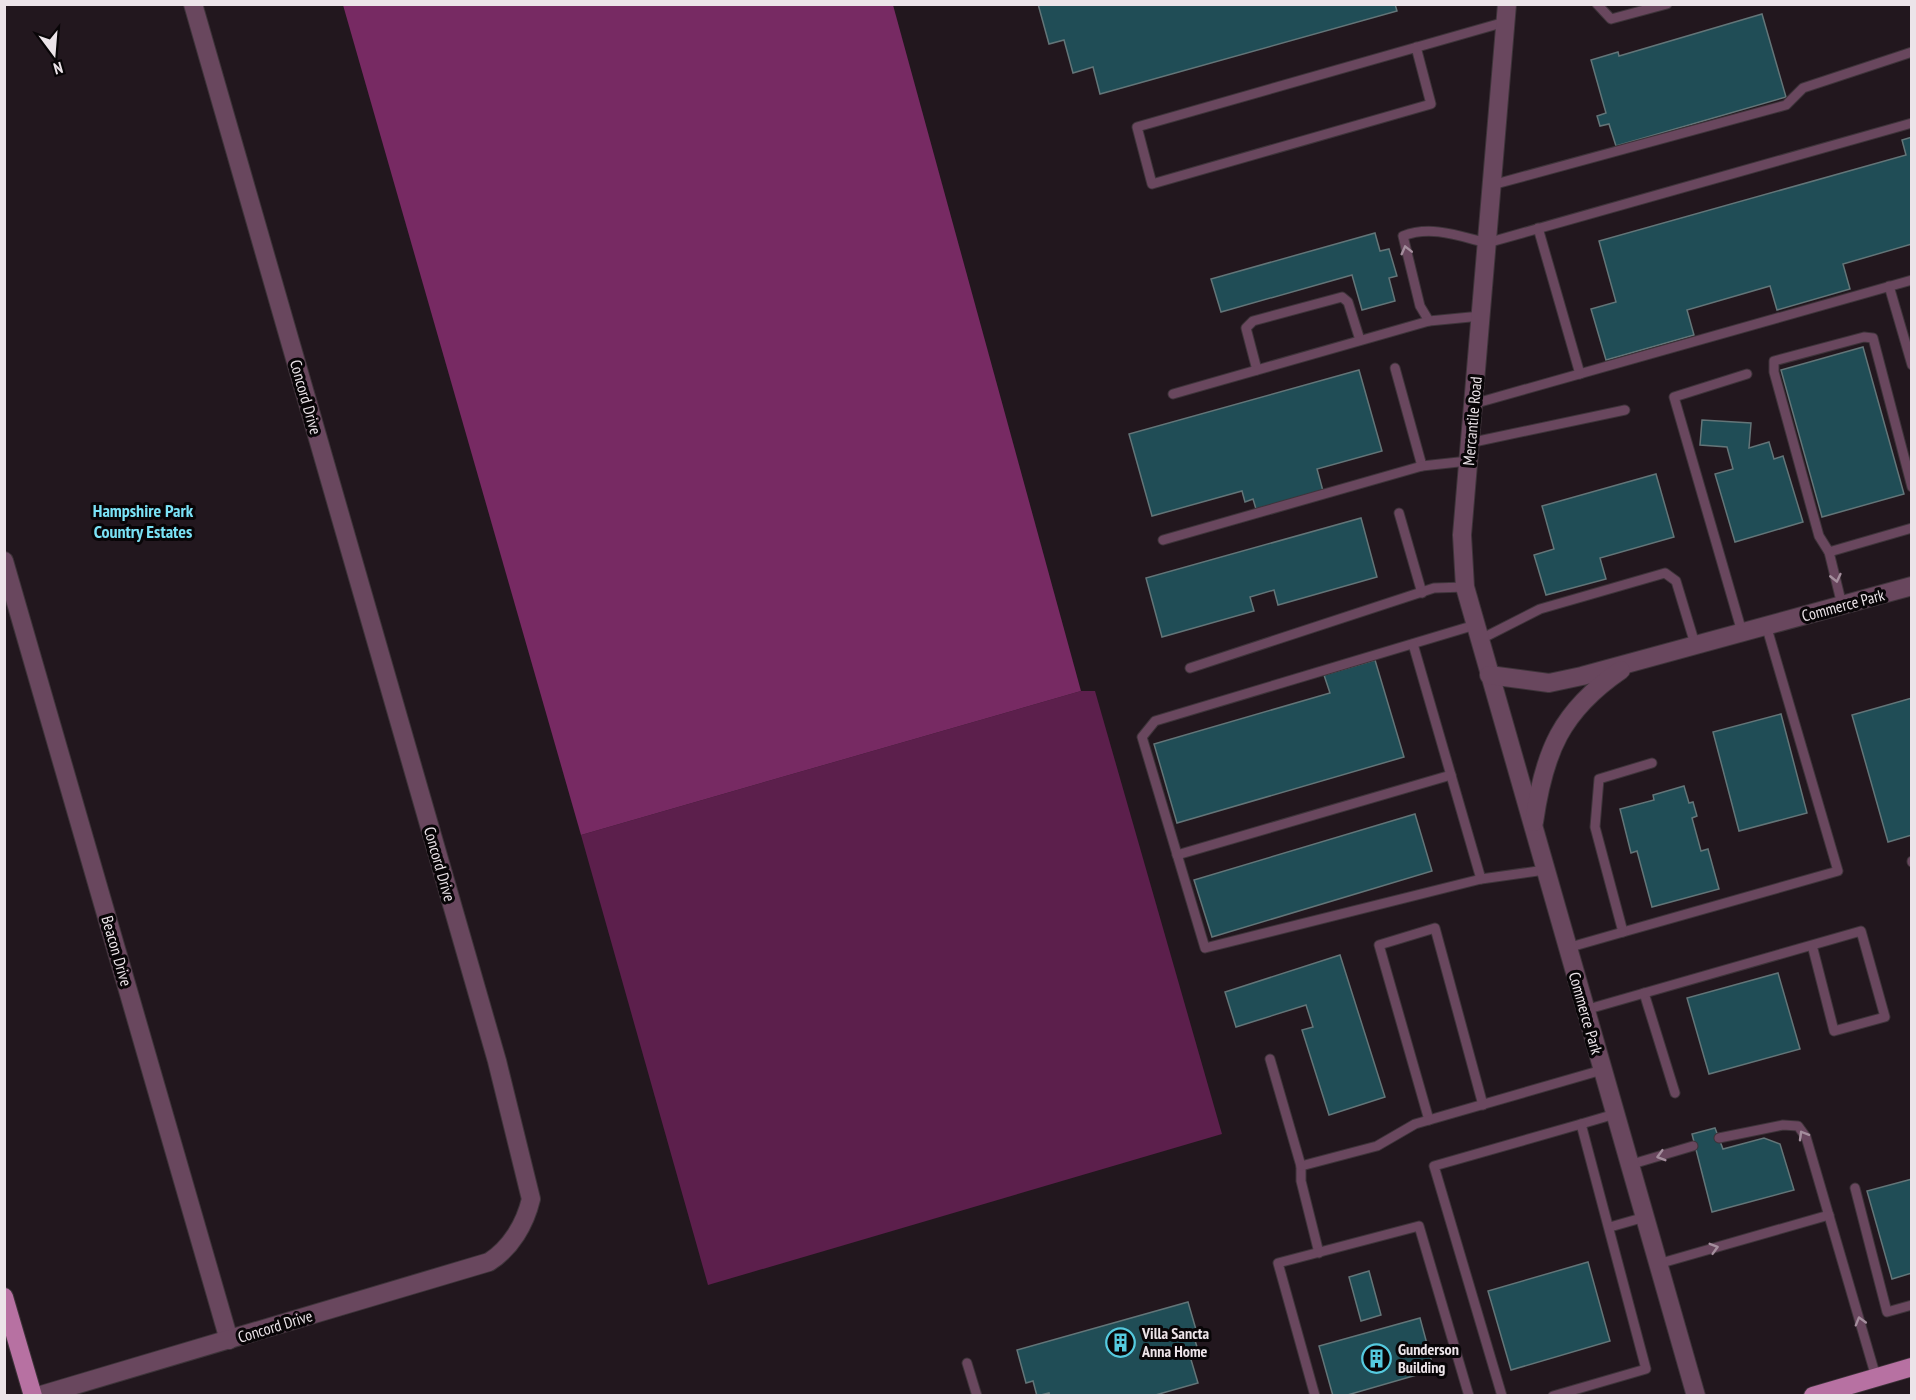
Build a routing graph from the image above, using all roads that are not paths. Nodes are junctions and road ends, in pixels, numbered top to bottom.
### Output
1 (193, 4) edge
2 (1597, 4) edge
3 (1667, 4) edge
4 (1506, 13) edge
5 (1416, 47) junction
6 (1911, 52) edge
7 (1911, 123) edge
8 (1491, 185) junction
9 (1538, 228) junction
10 (1487, 243) junction
11 (1911, 280) edge
12 (1890, 286) junction
13 (1480, 316) junction
14 (1429, 321) junction
15 (1360, 340) junction
16 (1911, 365) edge
17 (1395, 368) dead end
18 (1257, 370) junction
19 (1580, 374) junction
20 (1747, 374) dead end
21 (1173, 394) dead end
22 (1473, 404) junction
23 (1625, 410) dead end
24 (1468, 452) junction
25 (1422, 466) junction
26 (1911, 487) edge
27 (1399, 513) dead end
28 (1911, 528) edge
29 (1163, 540) dead end
30 (1829, 552) junction
31 (4, 561) edge
32 (1911, 586) edge
33 (1465, 587) junction
34 (1422, 592) junction
35 (1842, 605) junction
36 (1766, 625) junction
37 (1742, 632) junction
38 (1477, 633) junction
39 (1413, 644) junction
40 (1695, 644) junction
41 (1635, 660) junction
42 (1190, 668) dead end
43 (1489, 675) junction
44 (1652, 763) dead end
45 (1451, 775) junction
46 (1533, 828) junction
47 (1177, 855) junction
48 (1545, 870) junction
49 (1481, 879) junction
50 (1623, 932) junction
51 (1812, 945) junction
52 (1567, 948) junction
53 (1644, 993) junction
54 (1585, 1010) junction
55 (1270, 1059) dead end
56 (1602, 1070) junction
57 (1675, 1093) dead end
58 (1483, 1105) junction
59 (1615, 1114) junction
60 (1428, 1120) junction
61 (1581, 1124) junction
62 (1719, 1138) dead end
63 (1694, 1146) dead end
64 (1629, 1165) junction
65 (1300, 1167) junction
66 (1855, 1188) dead end
67 (1829, 1215) junction
68 (1645, 1217) junction
69 (1610, 1227) junction
70 (1318, 1253) junction
71 (1658, 1264) junction
72 (4, 1297) edge
73 (1911, 1305) edge
74 (230, 1340) junction
75 (967, 1363) dead end
76 (1911, 1367) edge
77 (1876, 1377) junction
78 (33, 1395) edge
79 (38, 1395) edge
80 (977, 1395) edge
81 (1315, 1395) edge
82 (1469, 1395) edge
83 (1502, 1395) edge
84 (1553, 1395) edge
85 (1696, 1395) edge
86 (1813, 1395) edge

1 - 74 street, Concord Drive
2 - 3 lane
4 - 5 lane
4 - 8 street, Mercantile Road
5 - 5 lane
6 - 8 lane
7 - 9 lane
8 - 10 street, Mercantile Road
9 - 10 lane
9 - 19 lane
10 - 13 street, Mercantile Road
14 -> 10 lane
11 - 12 lane
12 - 16 lane
12 - 19 lane
13 - 14 lane
13 - 22 street, Mercantile Road
14 - 15 lane
15 - 18 lane
15 - 18 lane
17 - 25 lane
18 - 21 lane
19 - 22 lane
20 - 37 lane
22 - 24 street, Mercantile Road
23 - 24 lane
24 - 25 lane
24 - 33 street, Mercantile Road
25 - 29 lane
26 - 30 lane
27 - 34 lane
28 - 30 lane
30 -> 35 lane
31 - 74 street, Beacon Drive
32 - 35 street, Commerce Park
33 - 34 lane
33 - 38 street, Mercantile Road
34 - 42 lane
35 - 36 street, Commerce Park
36 - 37 street, Commerce Park
36 - 50 lane
37 - 40 street, Commerce Park
38 - 39 lane
38 - 40 lane
38 - 43 street, Mercantile Road
39 - 45 lane
39 - 47 lane
40 - 41 street, Commerce Park
41 - 43 street, Commerce Park
41 - 46 street, Commerce Park
43 - 46 street, Mercantile Road
44 - 50 lane
45 - 47 lane
45 - 49 lane
46 - 48 street, Commerce Park
47 - 49 lane
48 - 49 lane
48 - 52 street, Commerce Park
50 - 52 lane
51 - 51 lane
51 - 53 lane
52 - 54 street, Commerce Park
53 - 54 lane
53 - 57 lane
54 - 56 street, Commerce Park
55 - 65 lane
56 - 58 lane
56 - 59 street, Commerce Park
58 - 60 lane
58 - 60 lane
59 - 61 lane
59 - 64 street, Commerce Park
60 - 65 lane
61 - 69 lane
61 - 83 lane
67 -> 62 lane
63 -> 64 lane
64 - 68 street, Commerce Park
65 - 70 lane
66 - 73 lane
71 -> 67 lane
77 -> 67 lane
68 - 69 lane
68 - 71 street, Commerce Park
69 - 84 lane
70 - 81 lane
70 - 82 lane
71 - 85 street, Commerce Park
72 - 78 main road
74 - 79 street, Concord Drive
75 - 80 lane
76 - 77 main road
77 - 86 main road

